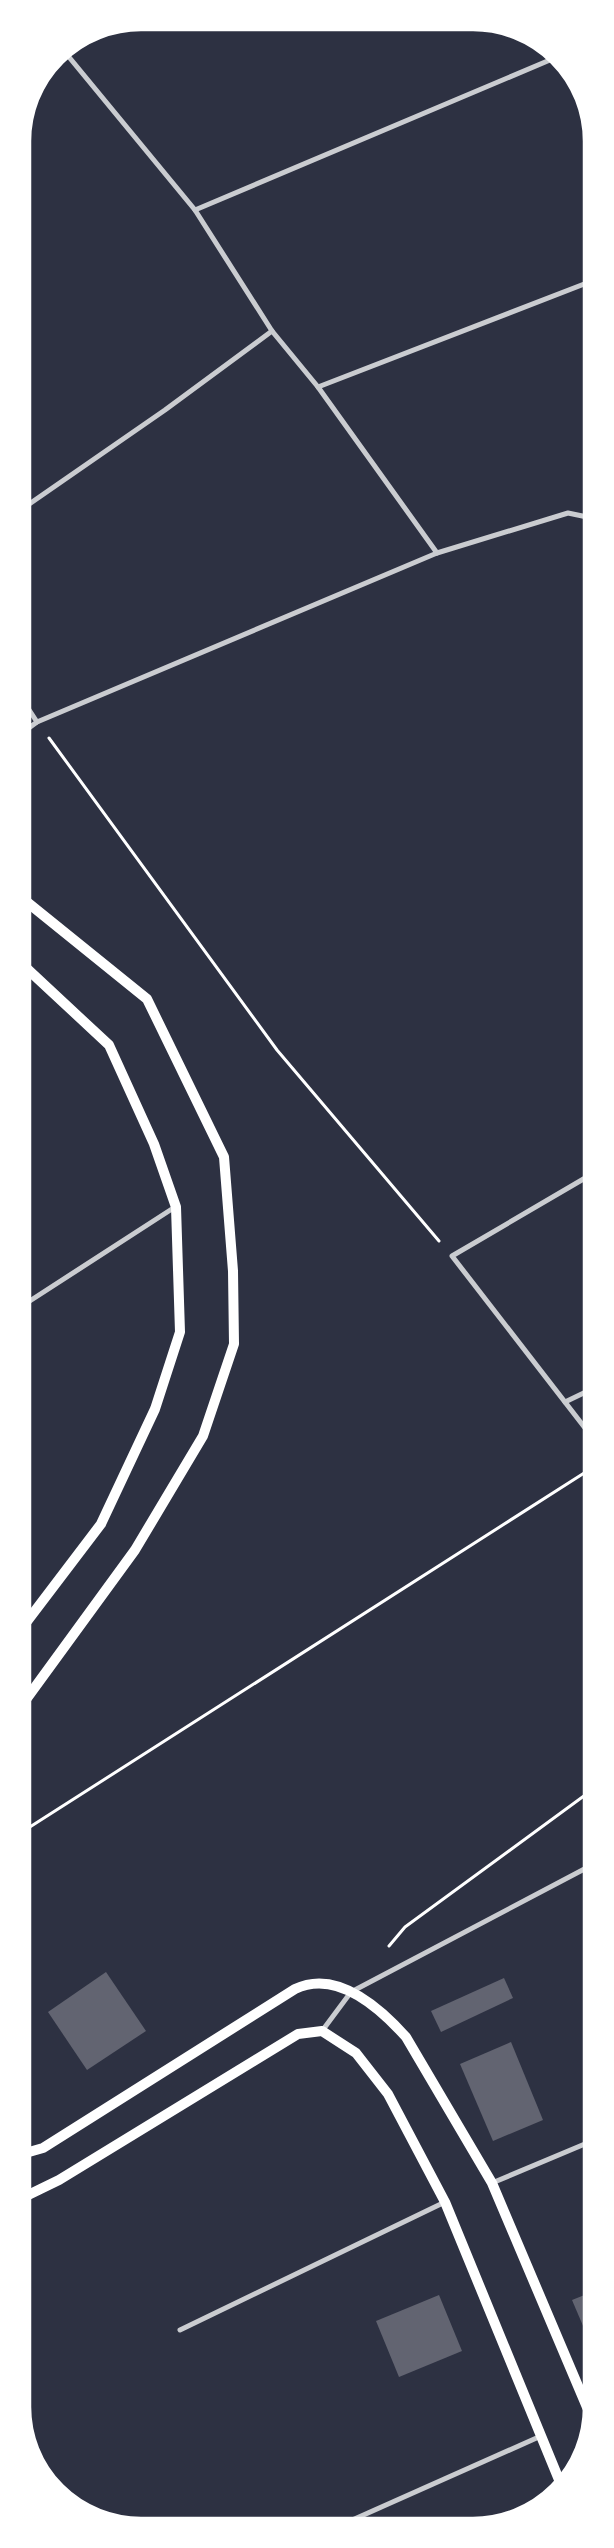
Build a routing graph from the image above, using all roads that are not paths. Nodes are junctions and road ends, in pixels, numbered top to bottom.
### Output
1 (69, 57) edge
2 (549, 60) edge
3 (195, 210) junction
4 (584, 284) edge
5 (272, 331) junction
6 (318, 387) junction
7 (30, 503) edge
8 (584, 516) edge
9 (437, 553) junction
10 (30, 711) edge
11 (37, 722) junction
12 (30, 727) edge
13 (30, 905) edge
14 (30, 972) edge
15 (584, 1179) edge
16 (176, 1207) junction
17 (30, 1301) edge
18 (584, 1393) edge
19 (565, 1402) junction
20 (584, 1427) edge
21 (30, 1617) edge
22 (30, 1694) edge
23 (584, 1870) edge
24 (351, 1992) junction
25 (322, 2031) junction
26 (584, 2144) edge
27 (30, 2152) edge
28 (492, 2183) junction
29 (30, 2194) edge
30 (445, 2202) junction
31 (180, 2330) dead end
32 (584, 2396) edge
33 (540, 2436) junction
34 (558, 2478) edge
35 (357, 2518) edge

1 - 3 street
2 - 3 street
3 - 5 street
4 - 6 street
5 - 6 street
5 - 7 street
6 - 9 street
8 - 9 street
9 - 11 street
10 - 11 street
11 - 12 street
13 - 22 main road
14 - 16 main road
15 - 19 street
16 - 17 street
16 - 21 main road
18 - 19 street
19 - 20 street
23 - 24 street
24 - 25 street
24 - 27 main road
24 - 28 main road
25 - 29 main road
25 - 30 main road
26 - 28 street
28 - 32 main road
30 - 31 street
30 - 33 main road
33 - 34 main road
33 - 35 street

